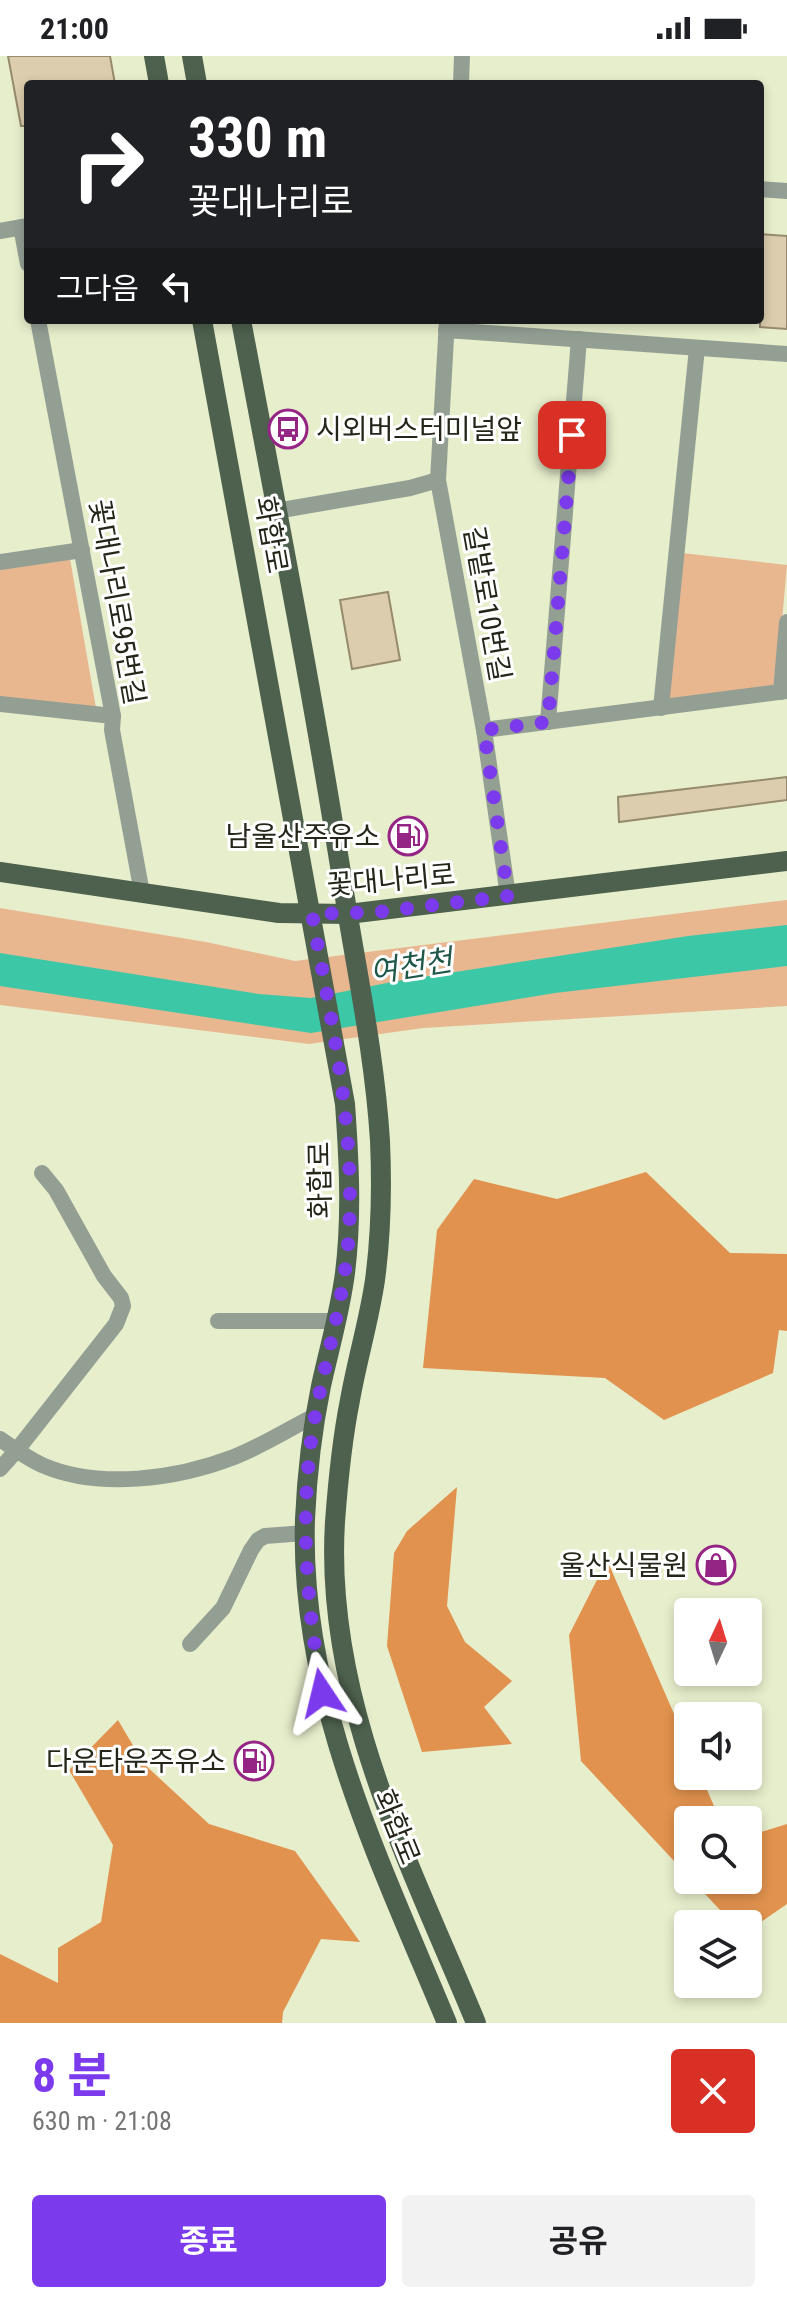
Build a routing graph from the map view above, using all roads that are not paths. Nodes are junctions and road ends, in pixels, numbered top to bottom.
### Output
1 (154, 56) edge
2 (192, 56) edge
3 (462, 56) edge
4 (158, 80) edge
5 (196, 80) edge
6 (461, 80) edge
7 (764, 189) edge
8 (787, 191) edge
9 (24, 227) edge
10 (0, 231) edge
11 (39, 324) edge
12 (203, 324) edge
13 (242, 324) edge
14 (447, 325) edge
15 (579, 339) junction
16 (697, 348) junction
17 (787, 354) edge
18 (438, 480) junction
19 (276, 511) junction
20 (82, 550) junction
21 (0, 562) edge
22 (787, 622) edge
23 (784, 692) edge
24 (0, 704) edge
25 (661, 708) junction
26 (113, 716) junction
27 (548, 722) junction
28 (484, 730) junction
29 (787, 861) edge
30 (0, 872) edge
31 (142, 893) junction
32 (508, 896) junction
33 (312, 914) junction
34 (348, 914) junction
35 (42, 1173) dead end
36 (218, 1321) dead end
37 (337, 1321) junction
38 (316, 1415) junction
39 (0, 1439) edge
40 (17, 1450) junction
41 (0, 1469) edge
42 (305, 1533) junction
43 (190, 1644) dead end
44 (447, 2023) edge
45 (476, 2023) edge

1 - 4 main road
2 - 5 main road
3 - 6 street
7 - 8 street
9 - 10 street
11 - 20 street, 꽃대나리로95번길
12 - 33 main road, 화합로
13 - 19 main road, 화합로
14 - 15 street
14 - 18 street, 갈밭로10번길
15 - 16 street
15 - 27 street
16 - 17 street
16 - 25 street
18 - 19 street
18 - 28 street, 갈밭로10번길
19 - 34 main road, 화합로
20 - 21 street
20 - 26 street, 꽃대나리로95번길
22 - 23 street
23 - 25 street
24 - 26 street
25 - 27 street
26 - 31 street, 꽃대나리로95번길
27 - 28 street
28 - 32 street, 갈밭로10번길
29 - 32 main road, 꽃대나리로
30 - 31 main road, 꽃대나리로
31 - 33 main road, 꽃대나리로
32 - 34 main road, 꽃대나리로
33 - 34 main road, 꽃대나리로
33 - 37 main road, 화합로
34 - 45 main road, 화합로
35 - 40 street
36 - 37 street
37 - 38 main road, 화합로
38 - 40 street
38 - 42 main road, 화합로
39 - 40 street
40 - 41 street
42 - 43 street
42 - 44 main road, 화합로

